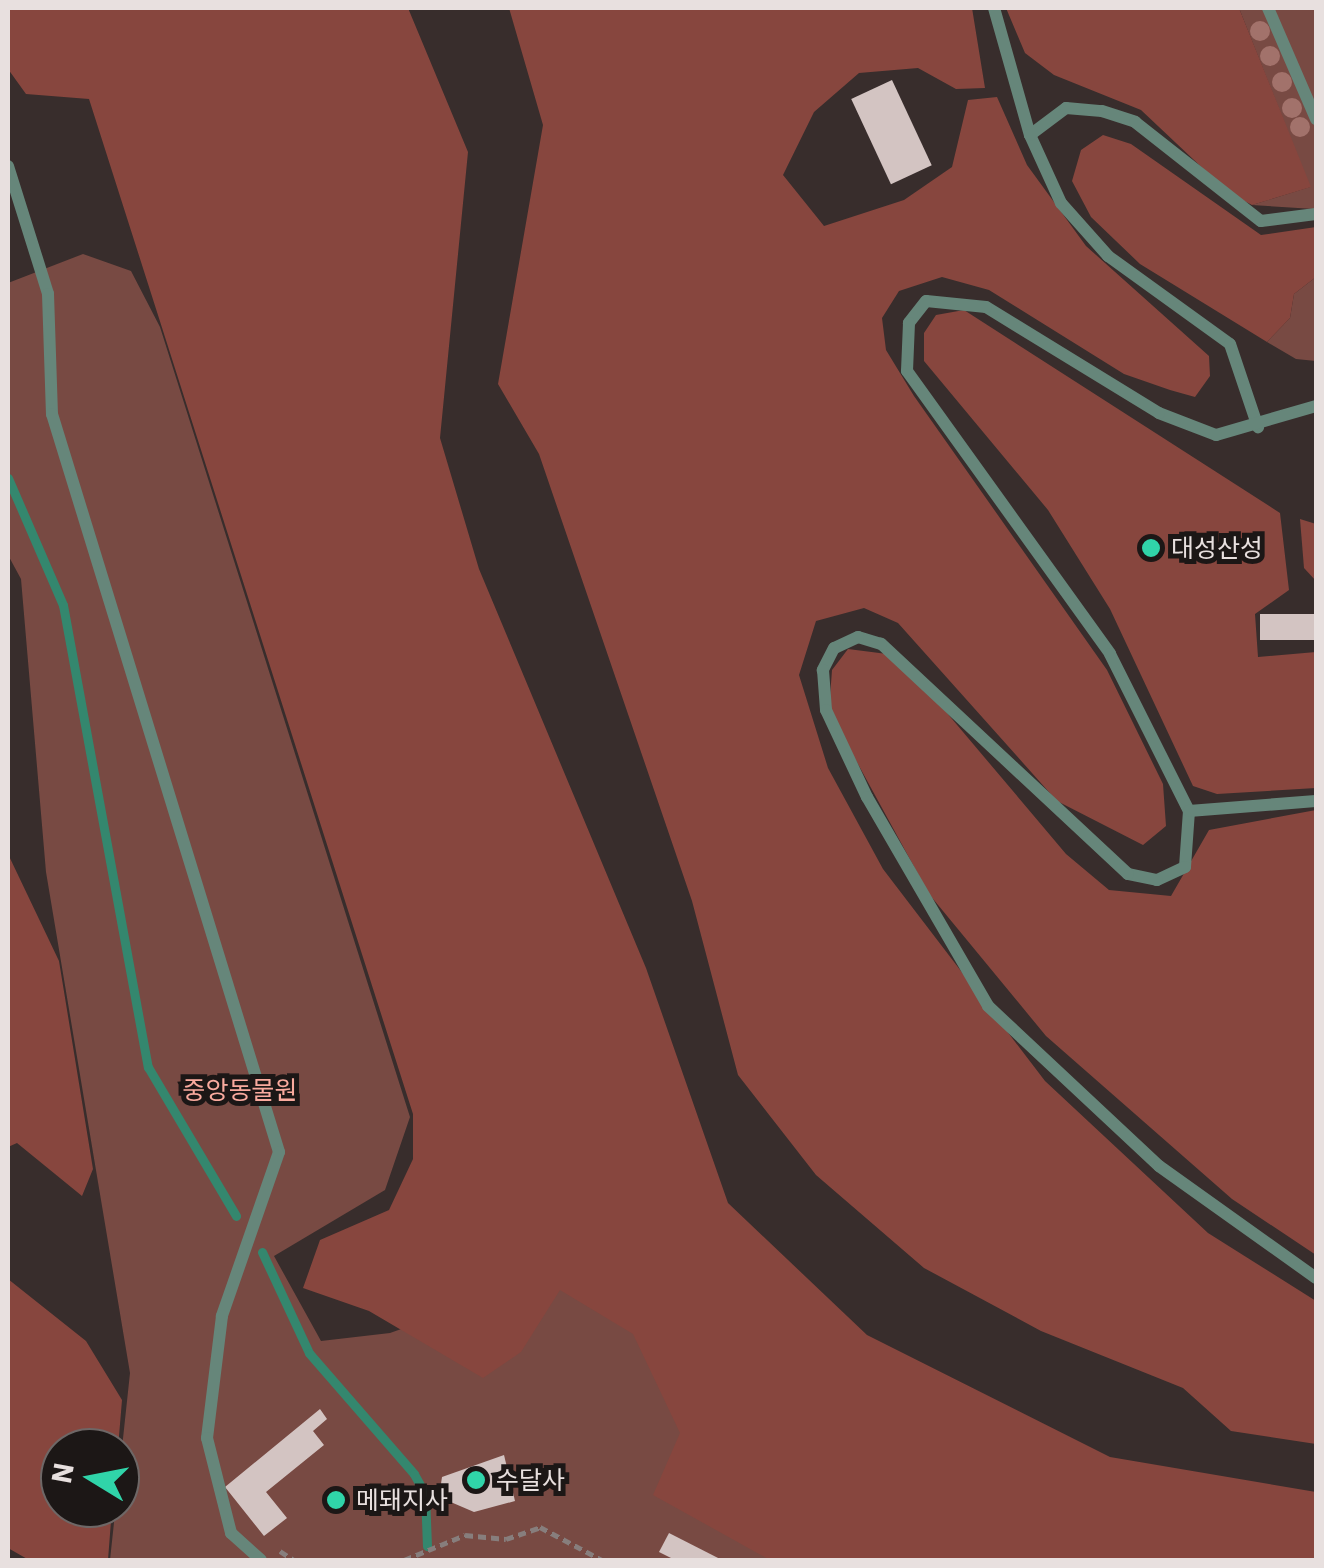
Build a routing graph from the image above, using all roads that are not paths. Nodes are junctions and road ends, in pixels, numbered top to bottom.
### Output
1 (994, 8) edge
2 (1268, 8) edge
3 (1316, 119) edge
4 (1030, 134) junction
5 (8, 166) edge
6 (1316, 214) edge
7 (1316, 406) edge
8 (1258, 426) junction
9 (1316, 801) edge
10 (1189, 811) junction
11 (1316, 1278) edge
12 (262, 1560) edge

1 - 4 lane
2 - 3 lane
4 - 6 lane
4 - 8 lane
5 - 12 lane
7 - 8 lane
8 - 10 lane
9 - 10 lane
10 - 11 lane

